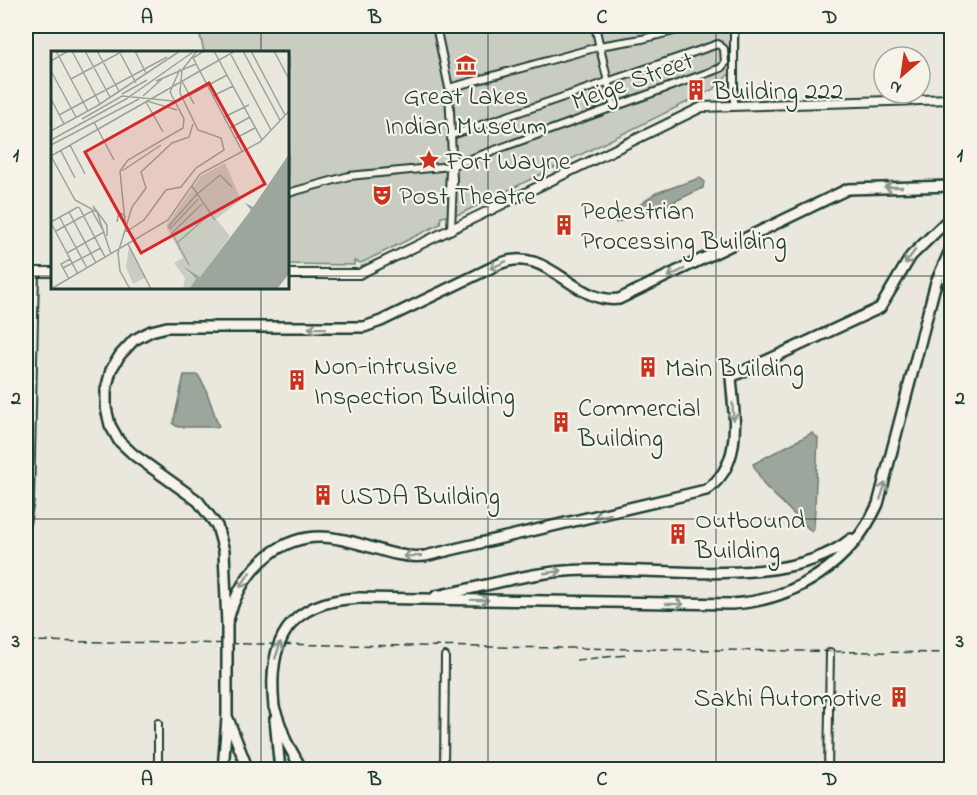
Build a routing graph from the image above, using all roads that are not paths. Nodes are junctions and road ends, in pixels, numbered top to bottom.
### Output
1 (436, 26) edge
2 (594, 26) edge
3 (694, 26) edge
4 (734, 26) edge
5 (599, 48) junction
6 (608, 83) junction
7 (449, 88) junction
8 (951, 99) edge
9 (734, 105) junction
10 (614, 108) junction
11 (452, 135) junction
12 (451, 166) junction
13 (951, 186) edge
14 (290, 192) edge
15 (951, 216) edge
16 (451, 230) junction
17 (951, 246) edge
18 (26, 272) edge
19 (35, 272) junction
20 (51, 272) edge
21 (290, 274) edge
22 (951, 297) edge
23 (29, 373) edge
24 (28, 455) edge
25 (26, 524) edge
26 (865, 527) junction
27 (413, 599) junction
28 (227, 625) junction
29 (830, 652) dead end
30 (445, 656) dead end
31 (274, 707) junction
32 (227, 716) junction
33 (158, 723) dead end
34 (158, 770) edge
35 (223, 770) edge
36 (248, 770) edge
37 (280, 770) edge
38 (302, 770) edge
39 (444, 770) edge
40 (828, 770) edge

1 - 7 street
2 - 5 street
3 - 5 street
4 - 9 street
5 - 6 street
5 - 7 street
6 - 10 street
6 - 10 street, Meige Street
6 - 11 street
7 - 11 street
8 - 9 main road
9 - 16 main road
10 - 12 street, Meige Street
11 - 12 street
12 - 14 street, Meige Street
12 - 16 street
13 -> 28 highway
15 -> 28 highway
16 - 21 main road
17 - 22 highway
26 -> 17 highway
18 - 19 main road
19 - 20 main road
19 - 23 street
23 - 24 street
24 - 25 street
27 -> 26 highway
27 -> 26 highway
31 -> 27 highway, bridge
28 - 32 highway, bridge
29 - 40 street
30 - 39 street
31 - 37 highway
31 - 38 highway
32 - 35 highway
32 - 36 highway
33 - 34 street

